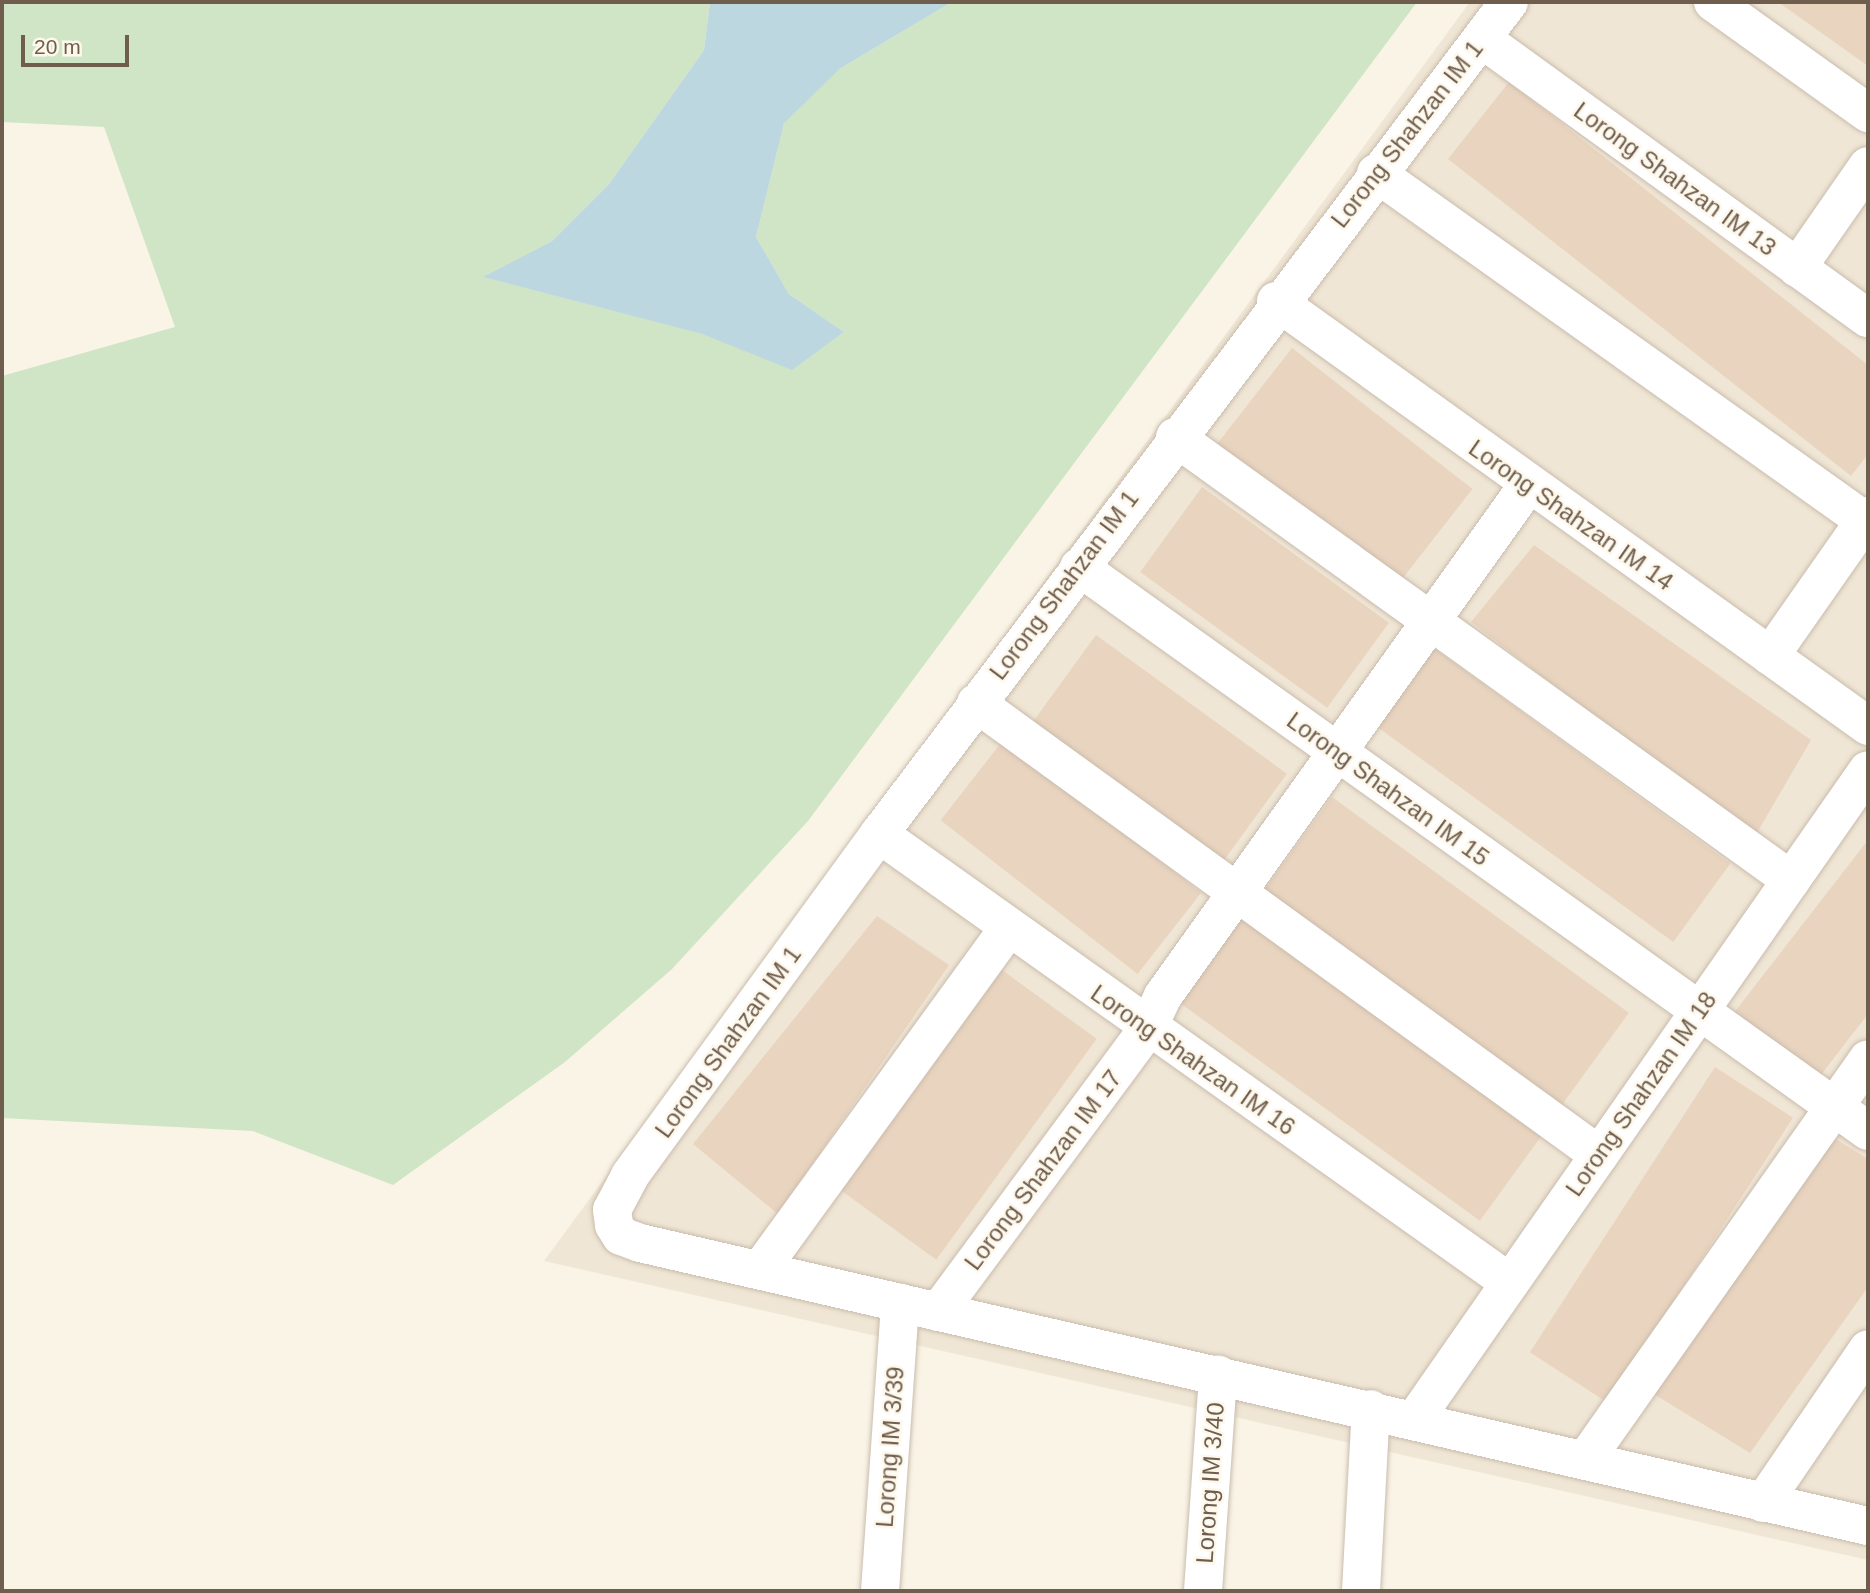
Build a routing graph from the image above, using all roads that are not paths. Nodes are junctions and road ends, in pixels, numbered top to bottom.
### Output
1 (1509, 2) edge
2 (1713, 2) edge
3 (1482, 39) junction
4 (1868, 113) edge
5 (1868, 166) edge
6 (1376, 173) junction
7 (1797, 268) junction
8 (1276, 302) junction
9 (1868, 318) edge
10 (1175, 437) junction
11 (1528, 485) junction
12 (1867, 520) edge
13 (1079, 567) junction
14 (1431, 621) junction
15 (1770, 656) junction
16 (976, 703) junction
17 (1868, 726) edge
18 (1336, 751) junction
19 (1868, 771) edge
20 (879, 834) junction
21 (1791, 880) junction
22 (1235, 894) junction
23 (1008, 929) junction
24 (1698, 1011) junction
25 (1148, 1028) junction
26 (1868, 1059) edge
27 (1834, 1107) junction
28 (1868, 1131) edge
29 (1600, 1155) junction
30 (760, 1270) junction
31 (1509, 1282) junction
32 (900, 1303) junction
33 (938, 1312) junction
34 (1868, 1349) edge
35 (1218, 1375) junction
36 (1371, 1409) junction
37 (1415, 1419) junction
38 (1586, 1459) junction
39 (1763, 1503) junction
40 (1868, 1526) edge
41 (880, 1591) edge
42 (1203, 1591) edge
43 (1361, 1591) edge

1 - 3 street, Lorong Shahzan IM 1
2 - 4 street
3 - 6 street, Lorong Shahzan IM 1
3 - 7 street, Lorong Shahzan IM 13
5 - 7 street
6 - 8 street, Lorong Shahzan IM 1
6 - 12 street
7 - 9 street, Lorong Shahzan IM 13
8 - 10 street, Lorong Shahzan IM 1
8 - 11 street, Lorong Shahzan IM 14
10 - 13 street, Lorong Shahzan IM 1
10 - 14 street
11 - 14 street, Lorong Shahzan IM 17
11 - 15 street, Lorong Shahzan IM 14
12 - 15 street
13 - 16 street, Lorong Shahzan IM 1
13 - 18 street, Lorong Shahzan IM 15
14 - 18 street, Lorong Shahzan IM 17
14 - 21 street
15 - 17 street, Lorong Shahzan IM 14
16 - 20 street, Lorong Shahzan IM 1
16 - 22 street
18 - 22 street, Lorong Shahzan IM 17
18 - 24 street, Lorong Shahzan IM 15
19 - 21 street, Lorong Shahzan IM 18
20 - 23 street, Lorong Shahzan IM 16
20 - 30 street, Lorong Shahzan IM 1
21 - 24 street, Lorong Shahzan IM 18
22 - 25 street, Lorong Shahzan IM 17
22 - 29 street
23 - 25 street, Lorong Shahzan IM 16
23 - 30 street
24 - 27 street, Lorong Shahzan IM 15
24 - 29 street, Lorong Shahzan IM 18
25 - 31 street, Lorong Shahzan IM 16
25 - 33 street, Lorong Shahzan IM 17
26 - 27 street
27 - 28 street, Lorong Shahzan IM 15
27 - 38 street
29 - 31 street, Lorong Shahzan IM 18
30 - 32 street
31 - 37 street, Lorong Shahzan IM 18
32 - 33 street
32 - 41 street, Lorong IM 3/39
33 - 35 street
34 - 39 street
35 - 36 street
35 - 42 street, Lorong IM 3/40
36 - 37 street
36 - 43 street
37 - 38 street
38 - 39 street
39 - 40 street

